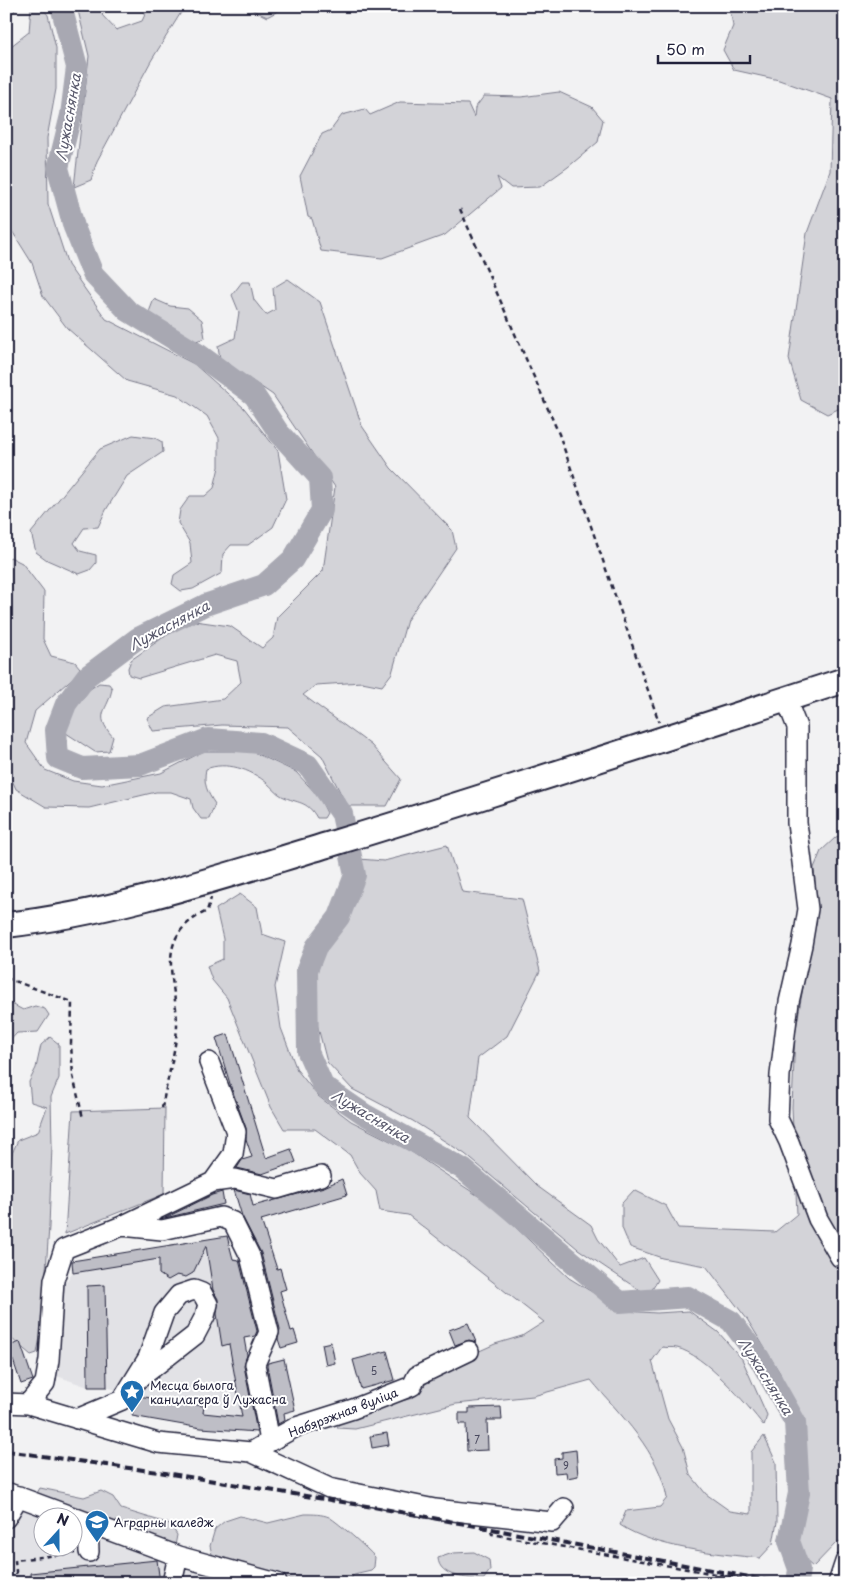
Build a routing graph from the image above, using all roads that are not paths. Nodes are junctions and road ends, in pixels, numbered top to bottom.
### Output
1 (845, 680) edge
2 (786, 699) junction
3 (6, 925) edge
4 (209, 1062) dead end
5 (321, 1176) dead end
6 (213, 1182) junction
7 (122, 1226) junction
8 (845, 1260) edge
9 (469, 1351) dead end
10 (132, 1384) junction
11 (6, 1404) edge
12 (28, 1404) junction
13 (77, 1419) junction
14 (270, 1442) junction
15 (251, 1452) junction
16 (13, 1494) edge
17 (564, 1508) dead end
18 (6, 1518) edge
19 (88, 1522) junction
20 (89, 1552) road end
21 (178, 1556) junction
22 (845, 1562) edge
23 (228, 1576) edge
24 (172, 1583) edge
25 (277, 1583) edge
26 (838, 1583) edge

1 - 2 main road
2 - 3 main road
2 - 8 street
4 - 6 street
5 - 6 street
6 - 7 street
7 - 12 street
7 - 14 street
9 - 14 street, Набярэжная вуліца
10 - 10 street
10 - 13 street
11 - 12 street
12 - 13 street
13 - 15 street
14 - 15 street, Набярэжная вуліца
15 - 17 street
16 - 18 street
16 - 19 street
19 - 20 street
19 - 21 street
21 - 23 street
21 - 24 street
22 - 26 street
23 - 25 street

